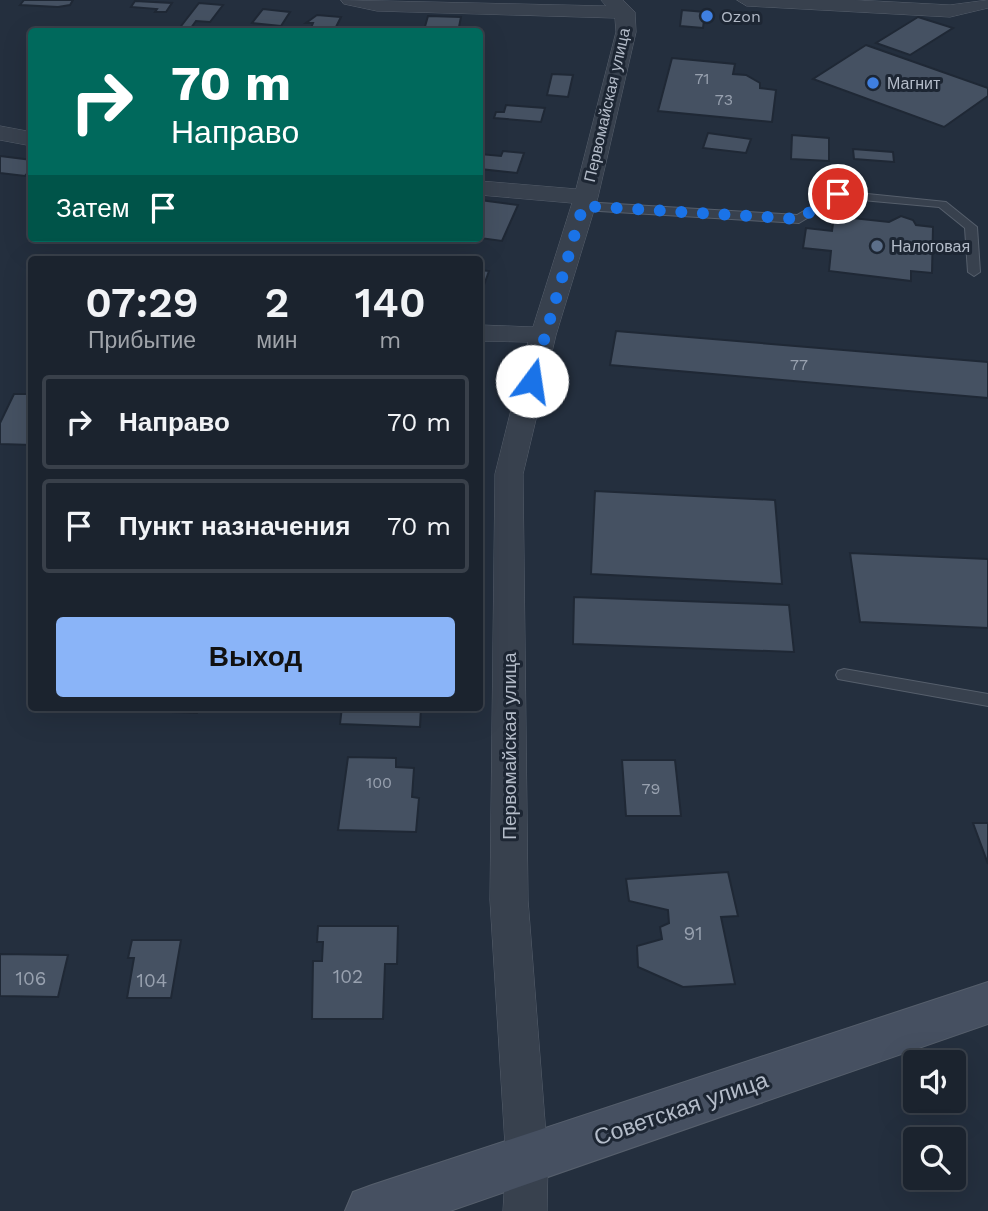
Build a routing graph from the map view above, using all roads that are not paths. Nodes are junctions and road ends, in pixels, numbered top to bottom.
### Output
1 (351, 0) edge
2 (747, 0) edge
3 (988, 2) edge
4 (618, 6) edge
5 (0, 133) edge
6 (28, 138) edge
7 (483, 188) edge
8 (584, 201) junction
9 (974, 272) dead end
10 (483, 333) edge
11 (543, 335) junction
12 (844, 676) dead end
13 (988, 700) edge
14 (988, 1003) edge
15 (527, 1161) junction
16 (372, 1211) edge
17 (525, 1211) edge

1 - 4 street
2 - 3 street
4 - 8 street, Первомайская улица
5 - 6 street
7 - 8 street
8 - 9 lane
8 - 11 street, Первомайская улица
10 - 11 street
11 - 15 street, Первомайская улица
12 - 13 lane
14 - 15 main road, Советская улица
15 - 16 main road, Советская улица
15 - 17 street, Первомайская улица

